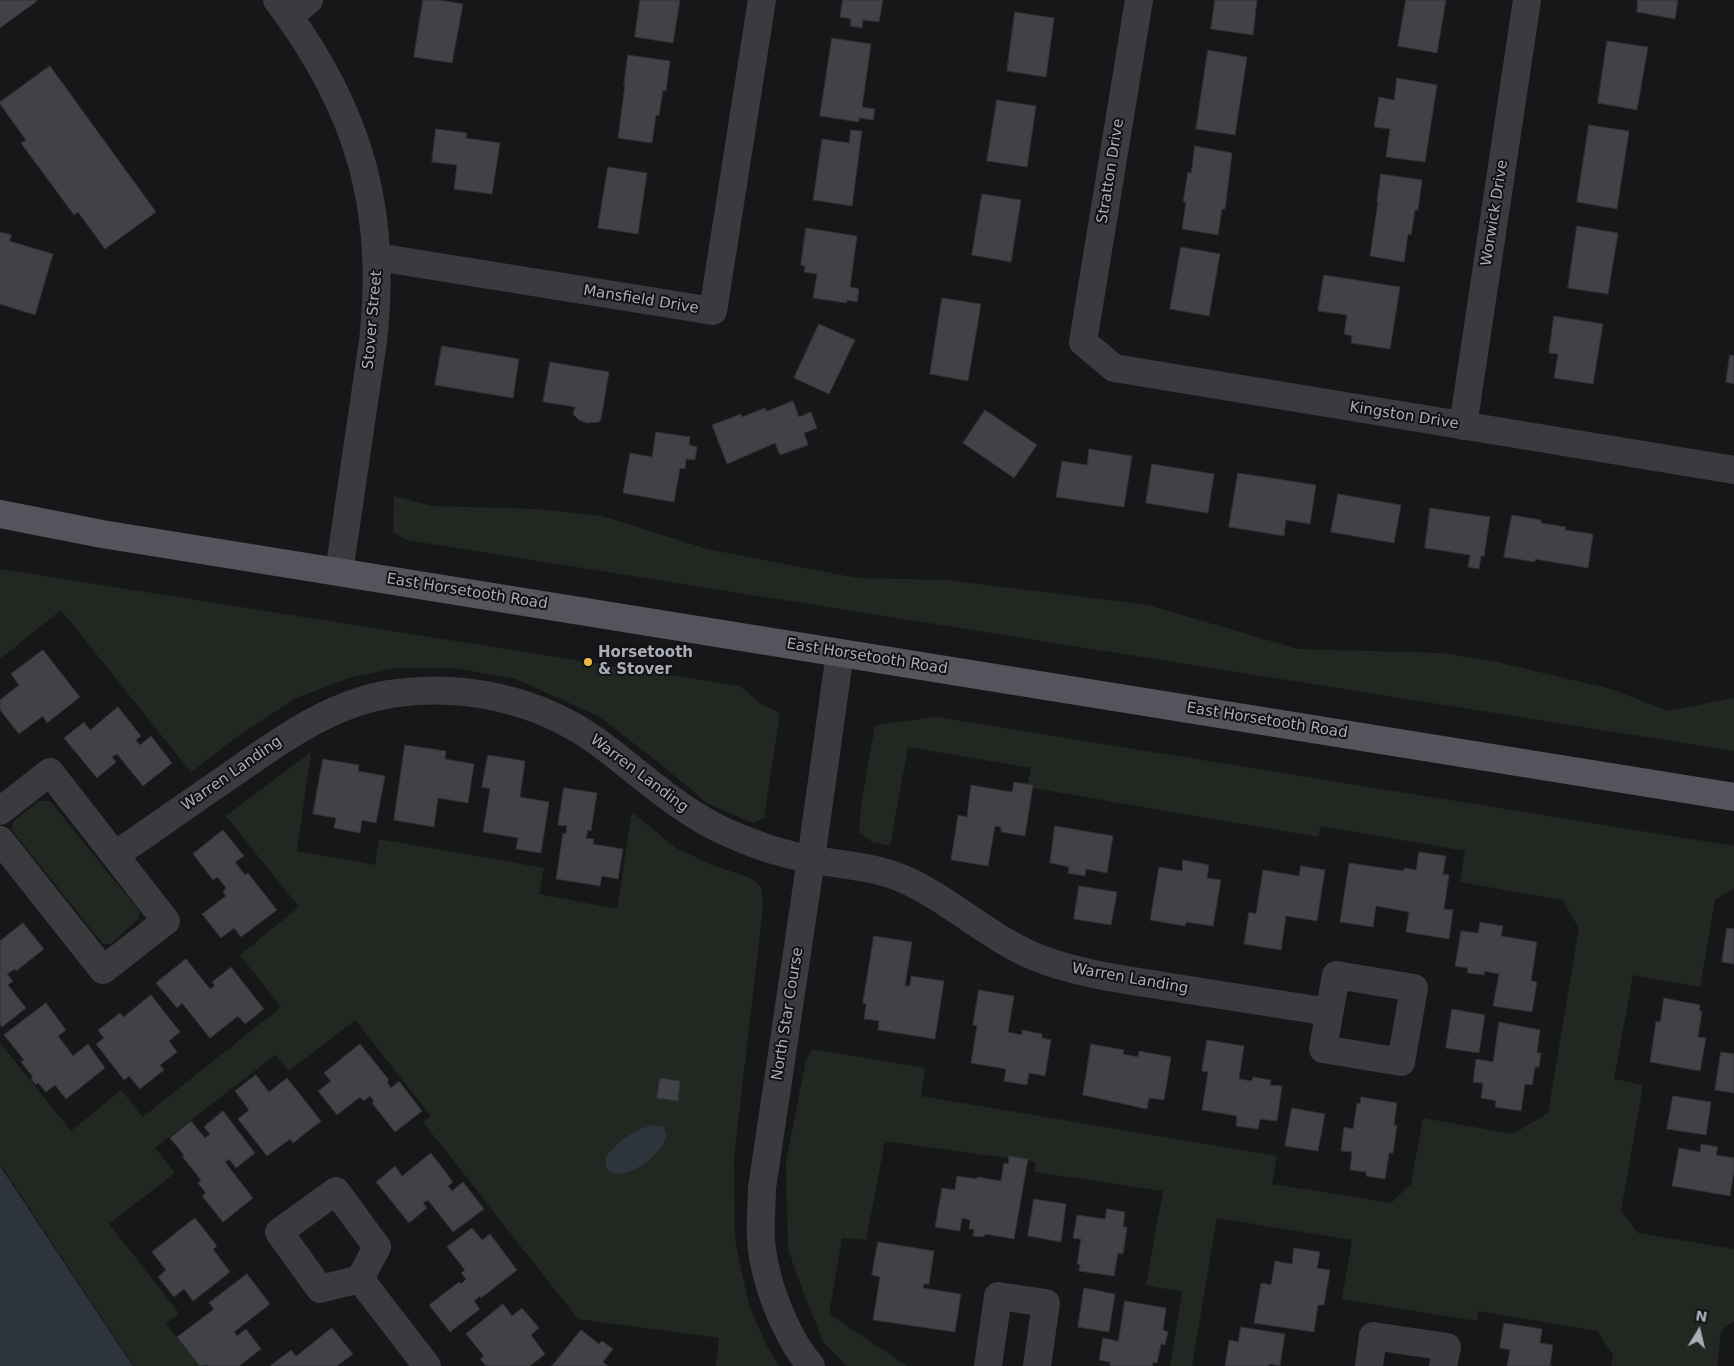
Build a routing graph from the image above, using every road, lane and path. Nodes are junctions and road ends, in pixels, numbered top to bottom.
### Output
1 (762, 0) edge
2 (1139, 0) edge
3 (1527, 0) edge
4 (292, 5) edge
5 (377, 257) junction
6 (1083, 342) joint
7 (1463, 426) junction
8 (1734, 470) edge
9 (0, 514) edge
10 (339, 572) junction
11 (840, 652) junction
12 (1734, 797) edge
13 (0, 811) edge
14 (0, 840) edge
15 (115, 855) junction
16 (811, 859) junction
17 (1329, 1012) dead end
18 (360, 1279) dead end
19 (427, 1366) edge
20 (811, 1366) edge
21 (988, 1366) edge
22 (1037, 1366) edge
23 (1369, 1366) edge
24 (1443, 1366) edge

1 - 5 street, Mansfield Drive
2 - 6 street, Stratton Drive
3 - 7 street, Worwick Drive
4 - 5 street, Stover Street
5 - 10 street, Stover Street
6 - 7 street, Kingston Drive
7 - 8 street, Kingston Drive
9 - 10 main road, East Horsetooth Road
10 - 11 main road, East Horsetooth Road
11 - 12 main road, East Horsetooth Road
11 - 16 street, North Star Course
13 - 15 street
14 - 15 street
15 - 16 street, Warren Landing
16 - 17 street, Warren Landing
16 - 20 street, North Star Course
18 - 19 street
21 - 22 street
23 - 24 street

